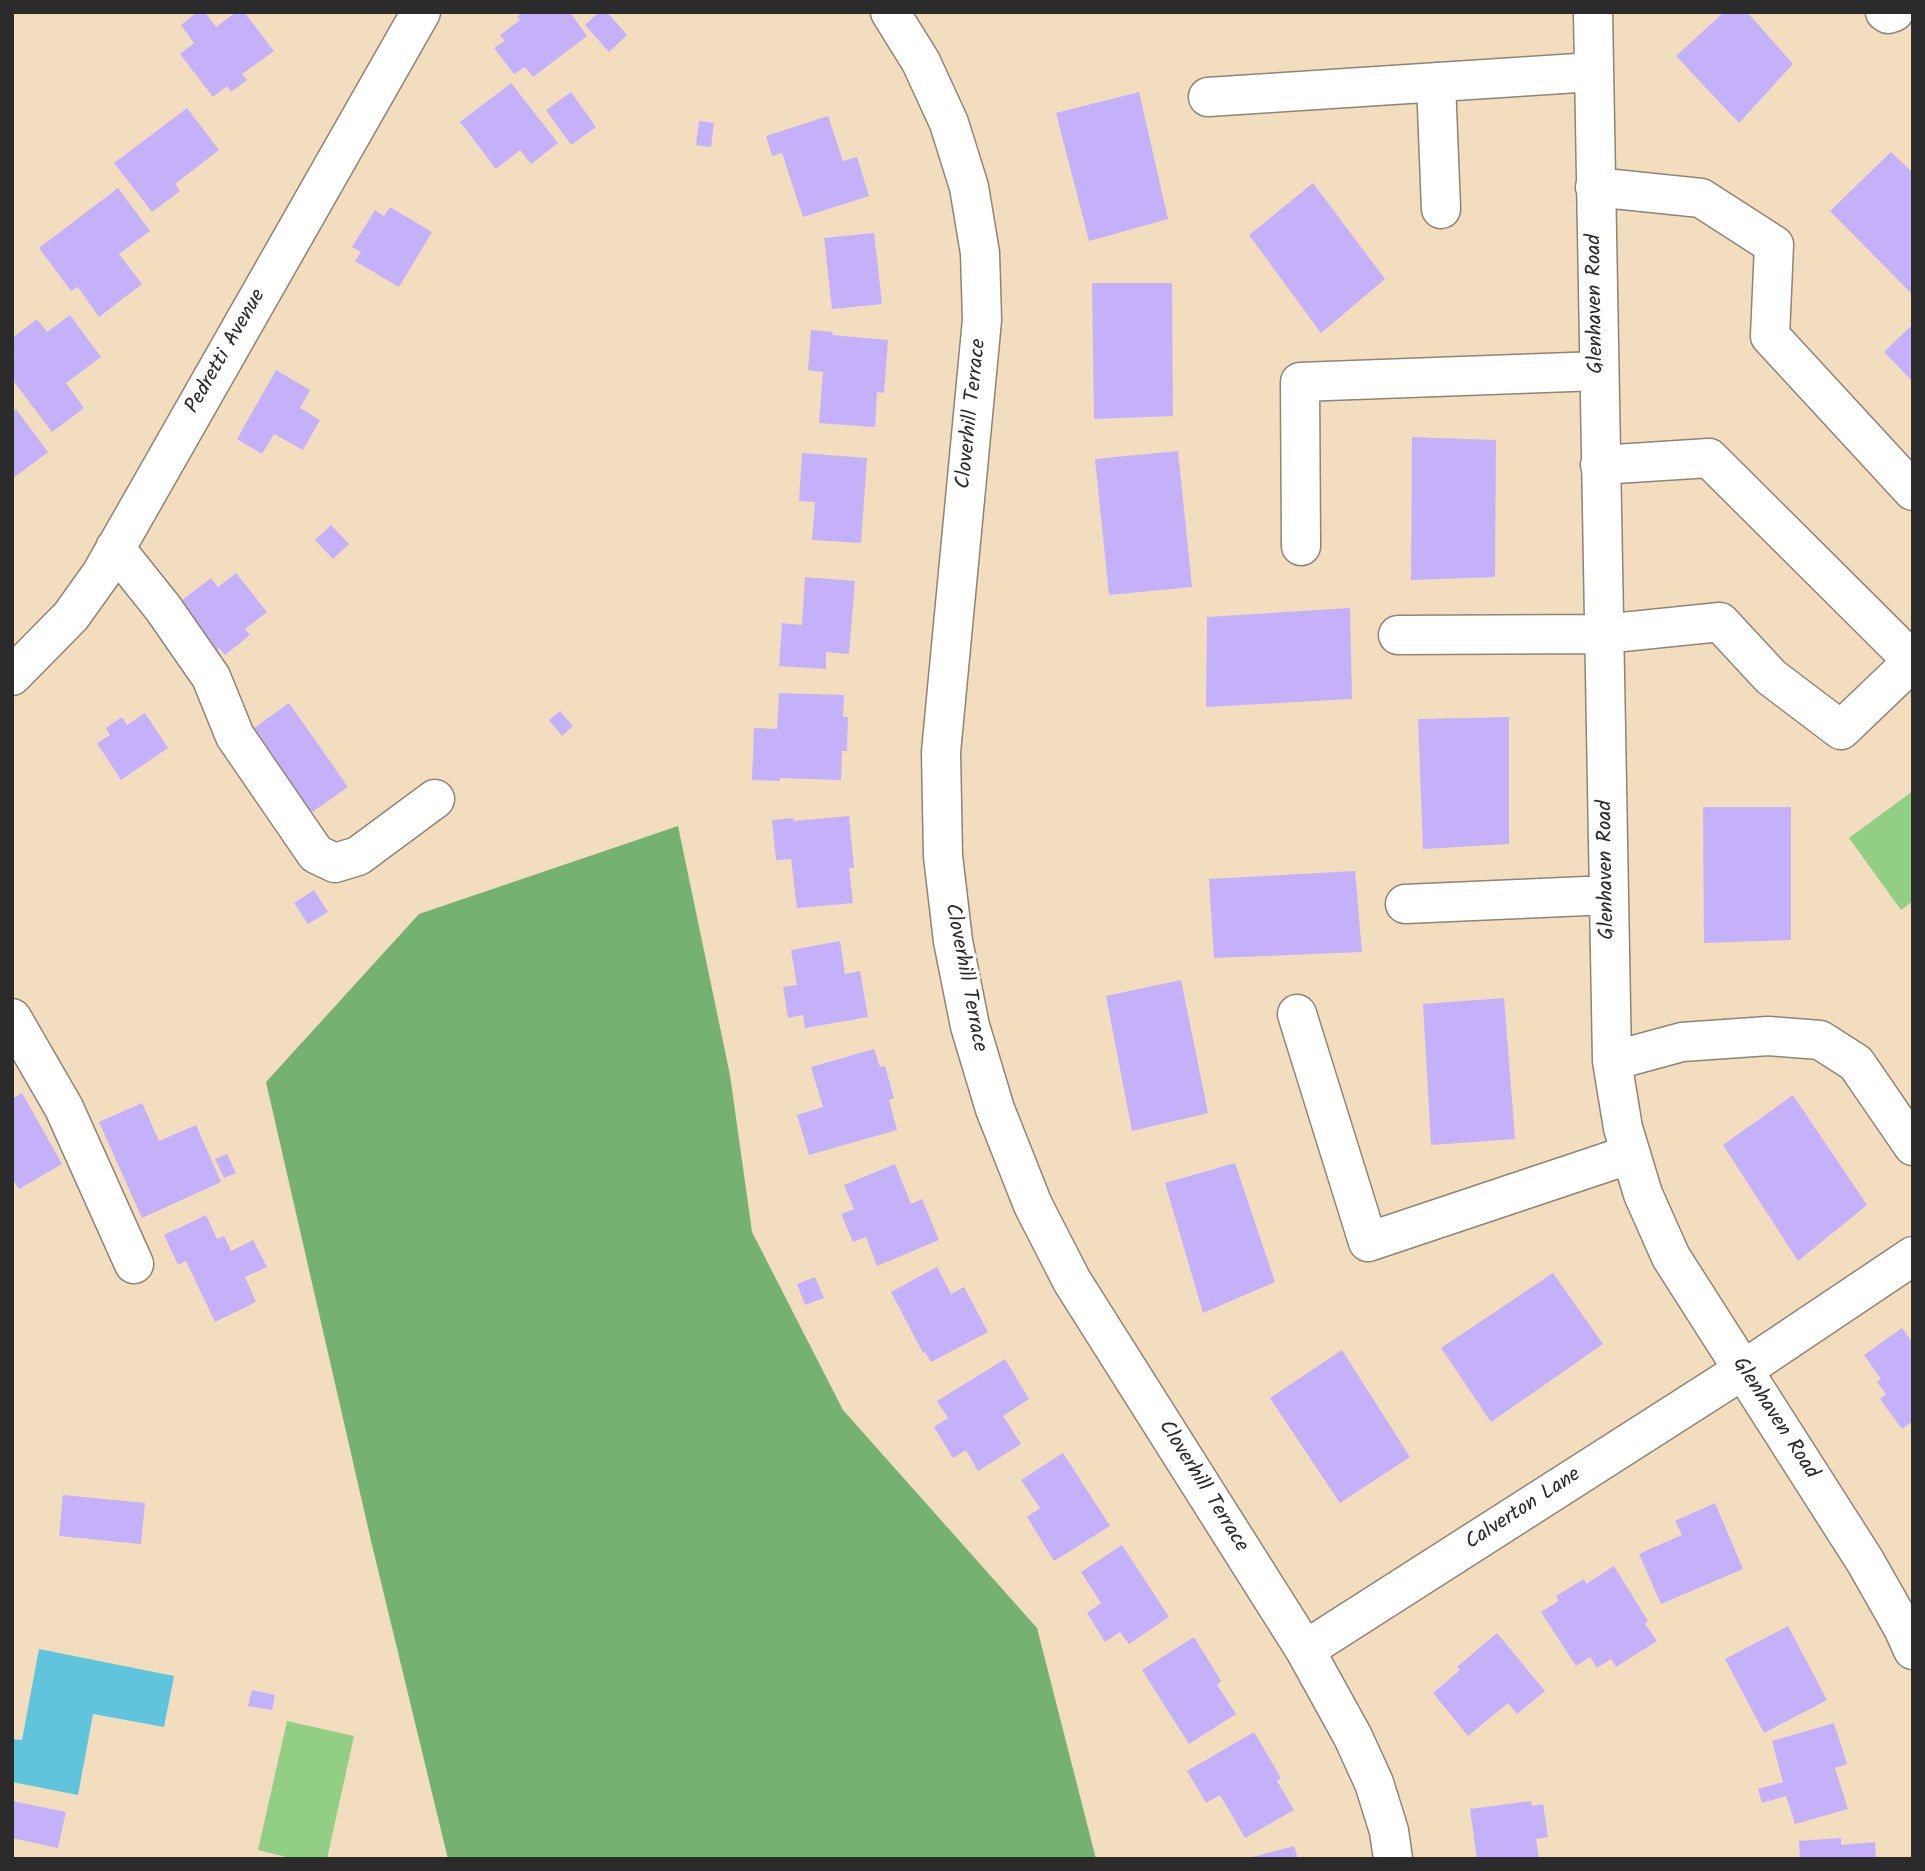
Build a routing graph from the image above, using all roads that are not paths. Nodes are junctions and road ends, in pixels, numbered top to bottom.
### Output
1 (421, 12) edge
2 (890, 12) edge
3 (1593, 12) edge
4 (1593, 72) junction
5 (1436, 82) junction
6 (1208, 97) dead end
7 (1595, 187) junction
8 (1441, 209) dead end
9 (1598, 371) junction
10 (1600, 465) junction
11 (1913, 491) edge
12 (1301, 546) dead end
13 (115, 548) junction
14 (1603, 634) junction
15 (1398, 635) dead end
16 (1913, 661) edge
17 (12, 676) edge
18 (435, 799) dead end
19 (1609, 895) junction
20 (1405, 904) dead end
21 (1297, 1014) dead end
22 (12, 1018) edge
23 (1612, 1061) junction
24 (1913, 1146) edge
25 (1631, 1154) junction
26 (1913, 1256) edge
27 (134, 1264) dead end
28 (1743, 1370) junction
29 (1304, 1650) junction
30 (1913, 1650) edge
31 (1393, 1859) edge

1 - 13 street, Pedretti Avenue
2 - 29 street, Cloverhill Terrace
3 - 4 street, Glenhaven Road
4 - 5 street
4 - 7 street, Glenhaven Road
5 - 6 street
5 - 8 street
7 - 9 street, Glenhaven Road
7 - 11 street
9 - 10 street, Glenhaven Road
9 - 12 street
10 - 14 street, Glenhaven Road
10 - 16 street
13 - 17 street, Pedretti Avenue
13 - 18 street
14 - 15 street
14 - 16 street
14 - 19 street, Glenhaven Road
19 - 20 street
19 - 23 street, Glenhaven Road
21 - 25 street
22 - 27 street
23 - 24 street
23 - 25 street, Glenhaven Road
25 - 28 street, Glenhaven Road
26 - 28 street, Calverton Lane
28 - 29 street, Calverton Lane
28 - 30 street, Glenhaven Road
29 - 31 street, Cloverhill Terrace

